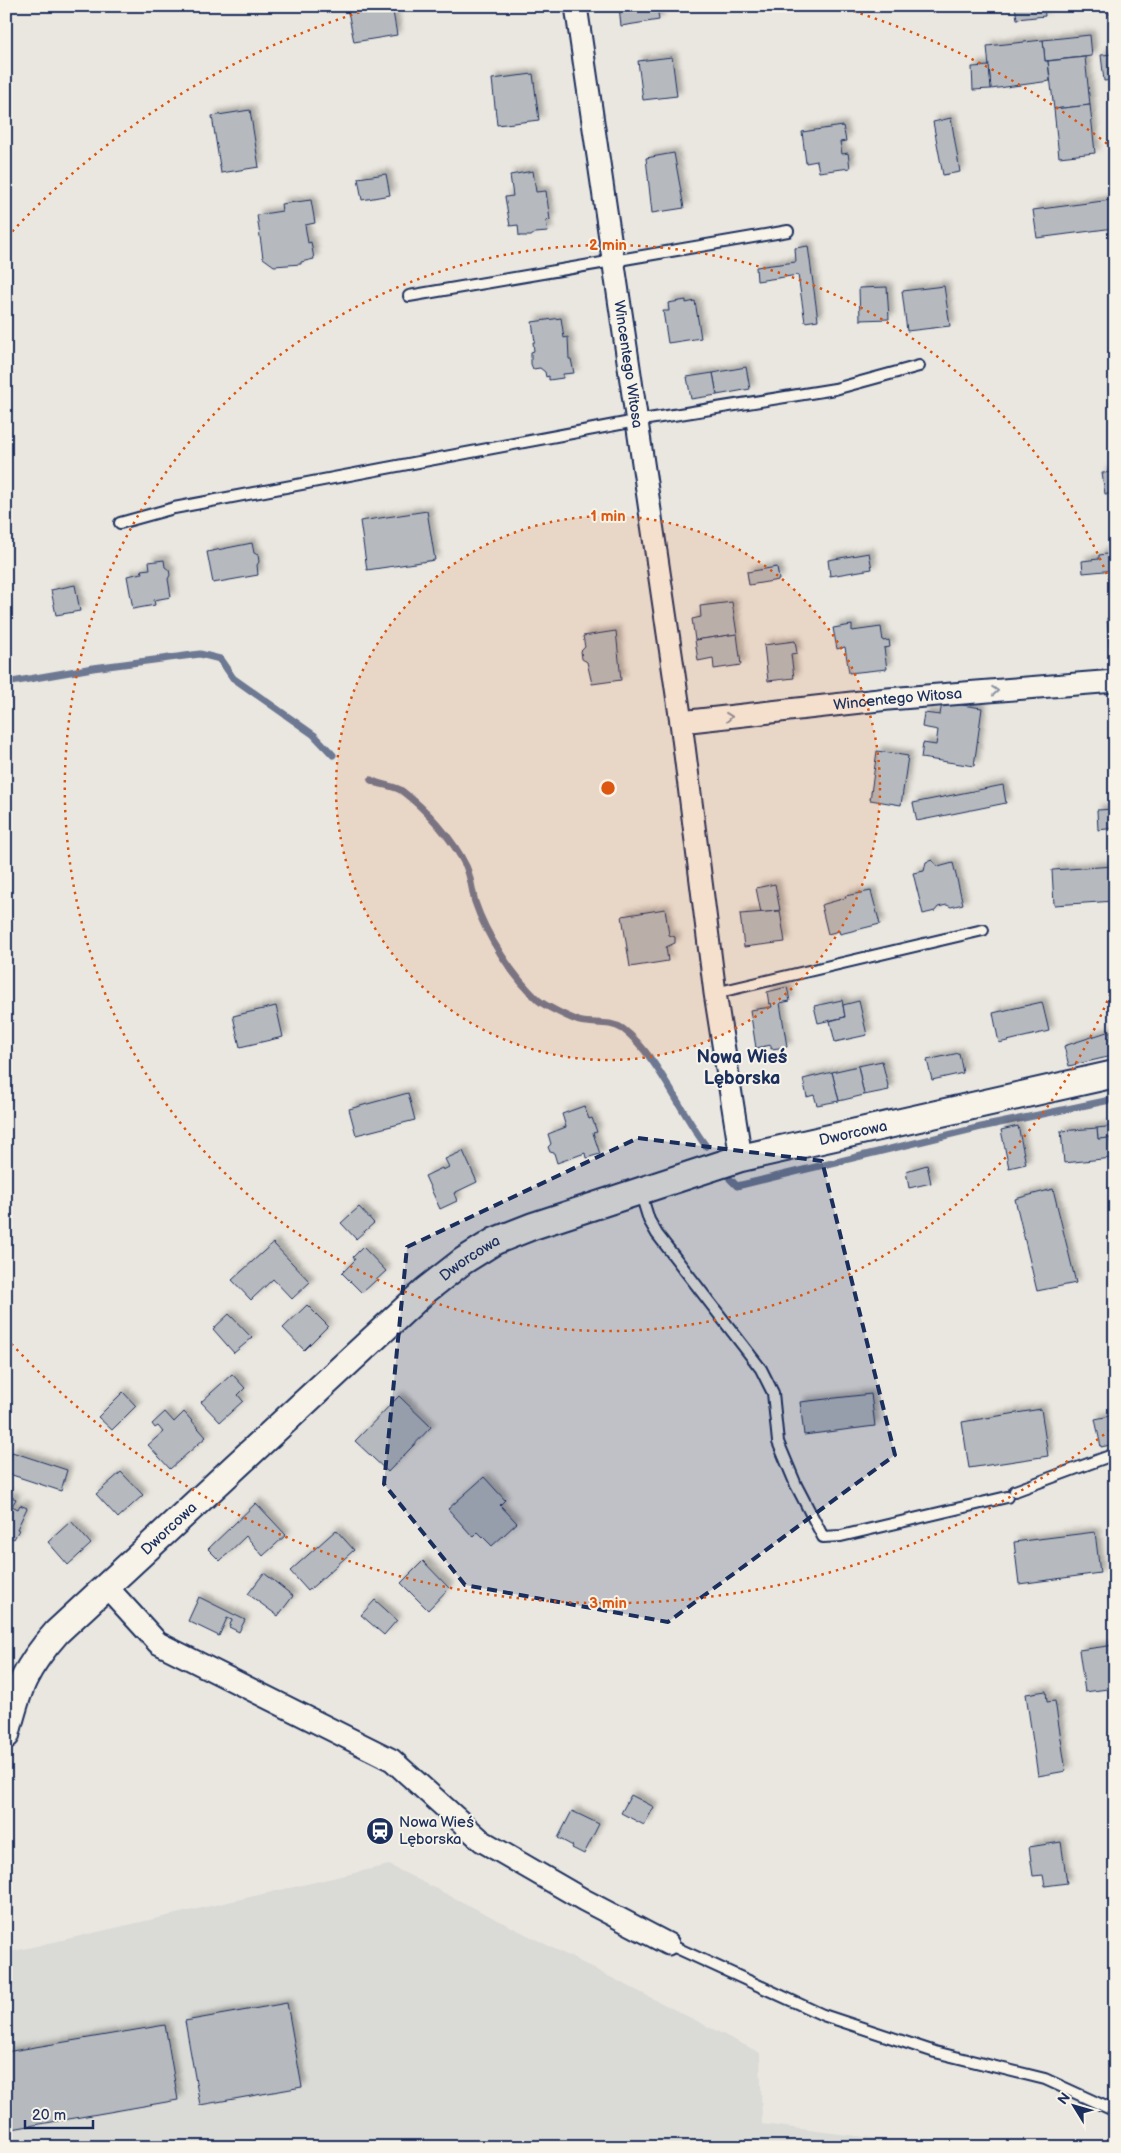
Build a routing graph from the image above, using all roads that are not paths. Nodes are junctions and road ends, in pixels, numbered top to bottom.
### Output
1 (576, 6) edge
2 (788, 231) dead end
3 (613, 259) junction
4 (409, 296) dead end
5 (919, 366) dead end
6 (636, 421) junction
7 (120, 523) dead end
8 (1112, 682) edge
9 (681, 722) junction
10 (983, 930) dead end
11 (715, 993) junction
12 (1115, 1074) edge
13 (741, 1158) junction
14 (640, 1191) junction
15 (1115, 1454) edge
16 (106, 1586) junction
17 (6, 1735) edge
18 (668, 1944) joint
19 (1115, 2111) edge

1 - 3 street, Wincentego Witosa
2 - 3 lane
3 - 4 lane
3 - 6 street, Wincentego Witosa
5 - 6 lane
6 - 7 lane
6 - 9 street, Wincentego Witosa
9 -> 8 street, Wincentego Witosa
9 - 11 street, Wincentego Witosa
10 - 11 lane
11 - 13 street, Wincentego Witosa
12 - 13 street, Dworcowa
13 - 14 street, Dworcowa
14 - 15 lane
14 - 16 street, Dworcowa
16 - 17 street, Dworcowa
16 - 18 street
18 - 19 lane

